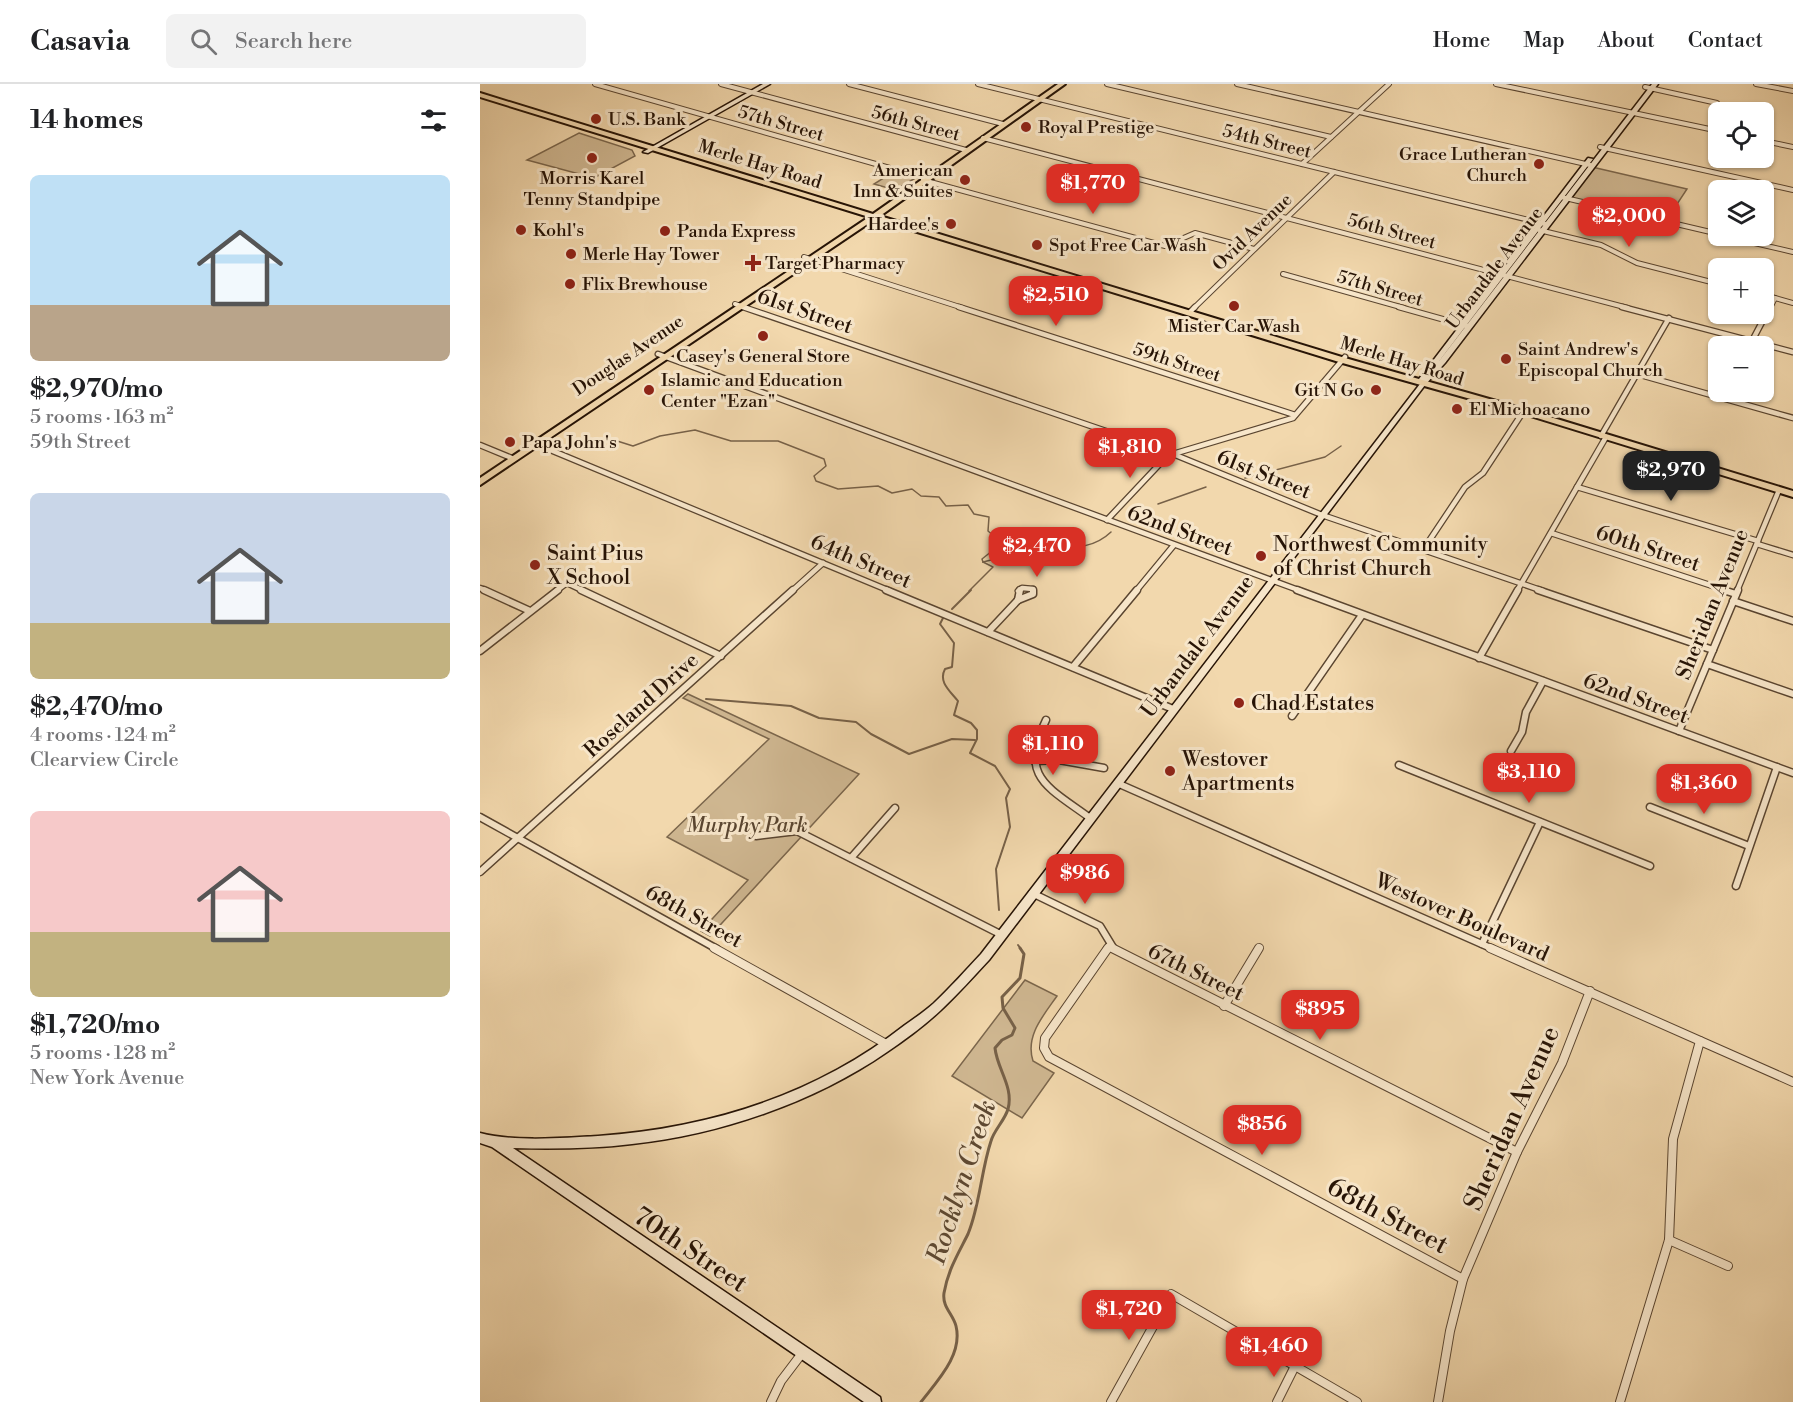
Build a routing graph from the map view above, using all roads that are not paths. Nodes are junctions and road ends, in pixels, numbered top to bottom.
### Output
1 (595, 84) edge
2 (721, 84) edge
3 (767, 84) edge
4 (849, 84) edge
5 (978, 84) edge
6 (1062, 84) edge
7 (1107, 84) edge
8 (1237, 84) edge
9 (1389, 84) edge
10 (1496, 84) edge
11 (1756, 84) edge
12 (1764, 85) edge
13 (1650, 86) edge
14 (1793, 91) edge
15 (752, 92) junction
16 (480, 95) edge
17 (1040, 99) junction
18 (480, 100) edge
19 (1713, 102) edge
20 (1359, 112) junction
21 (1630, 112) junction
22 (708, 116) junction
23 (1004, 124) junction
24 (1708, 129) edge
25 (1331, 137) junction
26 (983, 138) junction
27 (1774, 143) edge
28 (1793, 147) edge
29 (1603, 148) junction
30 (649, 150) junction
31 (966, 150) junction
32 (1302, 164) junction
33 (1590, 165) junction
34 (1334, 172) junction
35 (924, 179) junction
36 (1793, 190) edge
37 (1565, 197) junction
38 (869, 216) junction
39 (1287, 217) junction
40 (1545, 224) junction
41 (1540, 230) junction
42 (1708, 231) edge
43 (1767, 246) edge
44 (1254, 249) junction
45 (1793, 252) edge
46 (805, 259) junction
47 (1283, 274) dead end
48 (1506, 275) junction
49 (1708, 281) edge
50 (1775, 298) joint
51 (1793, 303) edge
52 (738, 306) junction
53 (1190, 312) junction
54 (1669, 318) junction
55 (1463, 325) junction
56 (1470, 327) junction
57 (1734, 336) edge
58 (1755, 336) edge
59 (1774, 347) edge
60 (1793, 352) edge
61 (662, 356) junction
62 (1344, 358) junction
63 (1637, 374) junction
64 (1424, 382) junction
65 (1523, 412) junction
66 (1295, 416) junction
67 (1793, 418) edge
68 (1604, 436) junction
69 (536, 444) junction
70 (480, 445) edge
71 (1171, 453) junction
72 (514, 459) junction
73 (480, 482) edge
74 (1577, 487) junction
75 (1779, 490) junction
76 (1793, 494) edge
77 (1322, 515) junction
78 (1107, 520) junction
79 (1551, 533) junction
80 (1757, 542) junction
81 (1174, 545) junction
82 (1423, 550) junction
83 (1793, 555) edge
84 (824, 563) junction
85 (1271, 582) junction
86 (1522, 584) junction
87 (480, 588) edge
88 (1734, 598) junction
89 (1018, 600) dead end
90 (530, 611) junction
91 (1362, 615) junction
92 (1793, 621) edge
93 (988, 632) junction
94 (1713, 650) junction
95 (480, 651) edge
96 (721, 656) junction
97 (1479, 658) junction
98 (1707, 664) junction
99 (1073, 668) junction
100 (1543, 681) junction
101 (1793, 694) edge
102 (1173, 709) junction
103 (1292, 717) dead end
104 (1046, 720) dead end
105 (1679, 731) junction
106 (1511, 752) dead end
107 (1034, 761) junction
108 (1399, 765) dead end
109 (1777, 767) junction
110 (1104, 768) dead end
111 (1793, 773) edge
112 (1117, 783) junction
113 (1650, 807) dead end
114 (895, 808) dead end
115 (480, 817) edge
116 (1090, 818) junction
117 (1540, 822) junction
118 (756, 836) dead end
119 (518, 838) junction
120 (1749, 846) junction
121 (851, 858) junction
122 (1650, 866) dead end
123 (480, 872) edge
124 (1736, 886) dead end
125 (1032, 893) junction
126 (1002, 935) junction
127 (1482, 944) junction
128 (1110, 945) junction
129 (1258, 948) dead end
130 (1590, 991) junction
131 (1224, 1006) junction
132 (1701, 1041) junction
133 (890, 1046) junction
134 (1793, 1082) edge
135 (480, 1138) edge
136 (495, 1142) junction
137 (1517, 1152) junction
138 (1669, 1240) junction
139 (1728, 1266) dead end
140 (1463, 1280) junction
141 (803, 1352) junction
142 (1295, 1366) junction
143 (771, 1402) edge
144 (875, 1402) edge
145 (1111, 1402) edge
146 (1277, 1402) edge
147 (1357, 1402) edge
148 (1438, 1402) edge
149 (1620, 1402) edge

1 - 22 street, 57th Street
2 - 15 street, 56th Street
3 - 15 street
4 - 23 street
5 - 17 street, 54th Street
6 - 17 main road, Douglas Avenue
7 - 25 street
8 - 20 street
9 - 20 street
10 - 21 street
11 - 12 street
12 - 14 street
13 - 19 street
13 - 21 street, Urbandale Avenue
15 - 22 street
15 - 31 street, 56th Street
16 - 30 main road, Merle Hay Road
17 - 23 main road, Douglas Avenue
17 - 32 street, 54th Street
18 - 30 main road, Merle Hay Road
20 - 25 street
20 - 33 street
21 - 24 street
21 - 29 street, Urbandale Avenue
22 - 30 street
22 - 35 street, 57th Street
23 - 26 main road, Douglas Avenue
25 - 32 street
26 - 31 main road, Douglas Avenue
26 - 39 street, 56th Street
27 - 28 street
29 - 33 street, Urbandale Avenue
29 - 36 street
30 - 38 main road, Merle Hay Road
31 - 35 main road, Douglas Avenue
32 - 34 street, 54th Street
33 - 37 street, Urbandale Avenue
34 - 39 street, Ovid Avenue
34 - 40 street, 54th Street
35 - 38 main road, Douglas Avenue
35 - 44 street, 57th Street
37 - 40 street, Urbandale Avenue
37 - 42 street
38 - 46 main road, Douglas Avenue
38 - 53 main road, Merle Hay Road
39 - 44 street, Ovid Avenue
39 - 48 street, 56th Street
40 - 41 street, Urbandale Avenue
41 - 48 street, Urbandale Avenue
41 - 49 street
43 - 45 street
44 - 53 street, Ovid Avenue
46 - 52 main road, Douglas Avenue
46 - 66 street, 59th Street
47 - 55 street, 57th Street
48 - 54 street, 56th Street
48 - 55 street, Urbandale Avenue
48 - 56 street, Urbandale Avenue
50 - 51 street
50 - 58 street
52 - 61 main road, Douglas Avenue
52 - 71 street, 61st Street
53 - 62 main road, Merle Hay Road
54 - 57 street, 56th Street
54 - 63 street
55 - 56 street, 57th Street
55 - 64 street, Urbandale Avenue
56 - 64 street, Urbandale Avenue
59 - 60 street, 56th Street
61 - 69 main road, Douglas Avenue
61 - 78 street, 62nd Street
62 - 64 main road, Merle Hay Road
62 - 66 street
63 - 67 street
63 - 68 street
64 - 65 main road, Merle Hay Road
64 - 77 street, Urbandale Avenue
65 - 68 main road, Merle Hay Road
65 - 82 street
66 - 71 street
68 - 74 street
68 - 75 main road, Merle Hay Road
69 - 72 main road, Douglas Avenue
69 - 84 street, 64th Street
70 - 72 street
71 - 77 street, 61st Street
71 - 78 street
72 - 73 main road, Douglas Avenue
74 - 79 street
74 - 80 street
75 - 76 main road, Merle Hay Road
75 - 80 street, Sheridan Avenue
77 - 82 street, 61st Street
77 - 85 street, Urbandale Avenue
78 - 81 street, 62nd Street
79 - 86 street
79 - 88 street, 60th Street
80 - 83 street
80 - 88 street, Sheridan Avenue
81 - 85 street, 62nd Street
81 - 99 street
82 - 86 street, 61st Street
84 - 93 street, 64th Street
84 - 96 street, Roseland Drive
85 - 91 street, 62nd Street
85 - 102 street, Urbandale Avenue
86 - 94 street, 61st Street
86 - 97 street
87 - 90 street
88 - 92 street, 60th Street
88 - 94 street, Sheridan Avenue
89 - 93 street
90 - 95 street
90 - 96 street
91 - 97 street, 62nd Street
91 - 103 street
93 - 99 street, 64th Street
94 - 98 street, Sheridan Avenue
96 - 119 street, Roseland Drive
97 - 100 street, 62nd Street
98 - 101 street
98 - 105 street, Sheridan Avenue
99 - 102 street, 64th Street
100 - 105 street, 62nd Street
100 - 106 street
102 - 112 street, Urbandale Avenue
104 - 107 street
105 - 109 street, 62nd Street
107 - 110 street
107 - 116 street
108 - 117 street
109 - 111 street, 62nd Street
109 - 120 street
112 - 116 street, Urbandale Avenue
112 - 127 street, Westover Boulevard
113 - 120 street
114 - 121 street
115 - 119 street, 68th Street
116 - 125 street, Urbandale Avenue
117 - 122 street
117 - 127 street
118 - 121 street
119 - 123 street, Roseland Drive
119 - 133 street, 68th Street
120 - 124 street
121 - 126 street
125 - 126 street, Urbandale Avenue
125 - 128 street, 67th Street
126 - 133 street, Urbandale Avenue
127 - 130 street, Westover Boulevard
128 - 131 street, 67th Street
128 - 140 street, 68th Street
129 - 131 street
130 - 132 street, Westover Boulevard
130 - 137 street, Sheridan Avenue
131 - 137 street, 67th Street
132 - 134 street, Westover Boulevard
132 - 138 street
133 - 136 street, Urbandale Avenue
135 - 136 street, 70th Street
136 - 141 street, 70th Street
137 - 140 street, Sheridan Avenue
138 - 139 street
138 - 149 street
140 - 148 street, Sheridan Avenue
141 - 143 street
141 - 144 street, 70th Street
142 - 145 street
142 - 146 street
142 - 147 street

